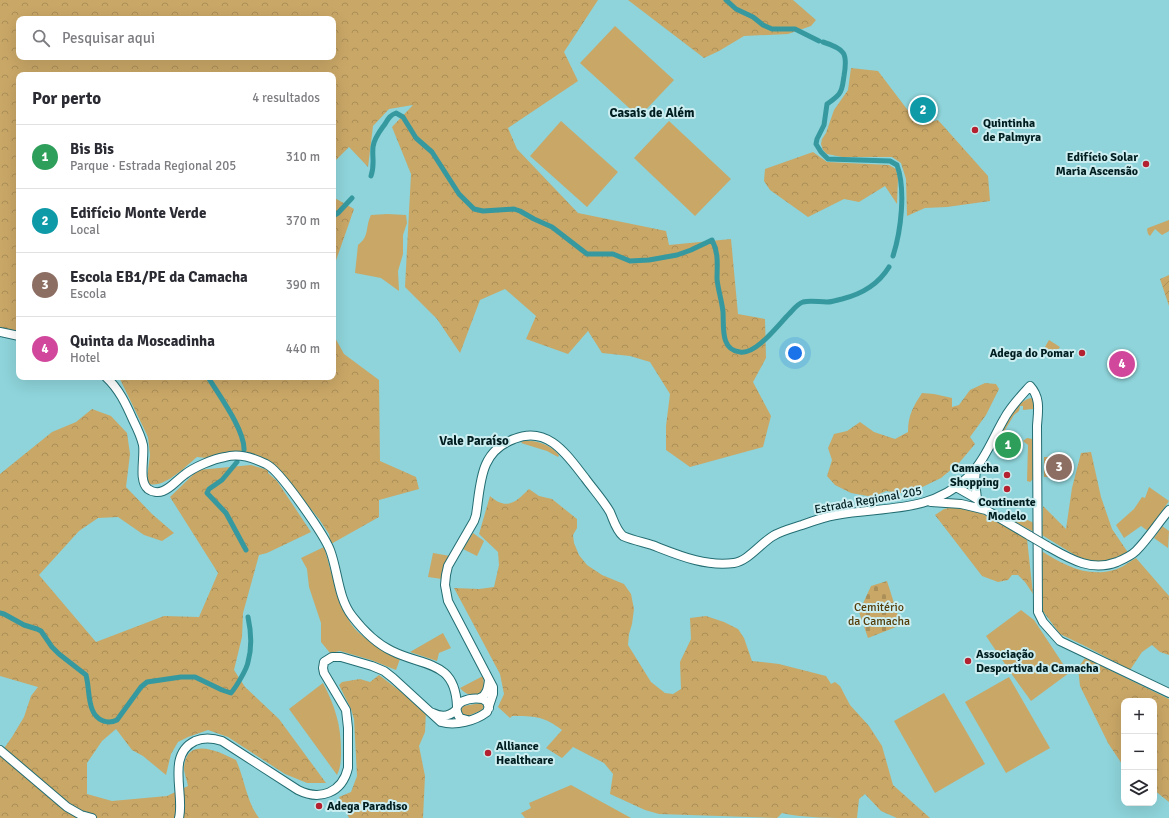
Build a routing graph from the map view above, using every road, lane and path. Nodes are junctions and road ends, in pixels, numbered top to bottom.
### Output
1 (0, 332) edge
2 (16, 335) edge
3 (108, 380) edge
4 (976, 467) junction
5 (956, 487) junction
6 (977, 499) junction
7 (928, 502) junction
8 (964, 504) junction
9 (986, 510) junction
10 (1169, 510) edge
11 (489, 680) junction
12 (454, 688) junction
13 (1169, 693) edge
14 (480, 698) junction
15 (468, 700) junction
16 (457, 708) junction
17 (489, 708) junction
18 (432, 713) junction
19 (467, 720) junction
20 (0, 750) edge
21 (92, 818) edge
22 (179, 818) edge

1 - 2 main road
3 - 12 main road
4 - 5 main road, Estrada Regional 205
4 - 6 main road
4 - 13 main road, Estrada Regional 205
5 - 6 main road
5 - 7 main road, Estrada Regional 205
5 - 8 main road
6 - 8 main road
6 - 9 main road
7 - 8 main road
7 - 11 main road, Estrada Regional 205
8 - 9 main road
9 - 10 main road, bridge
11 - 14 main road
11 - 17 main road, Estrada Regional 205
12 - 15 main road
12 - 16 main road
14 - 15 main road
14 - 17 main road
15 - 16 main road
16 - 18 main road
16 - 19 main road
17 - 19 main road
18 - 19 main road
18 - 22 main road
20 - 21 main road

